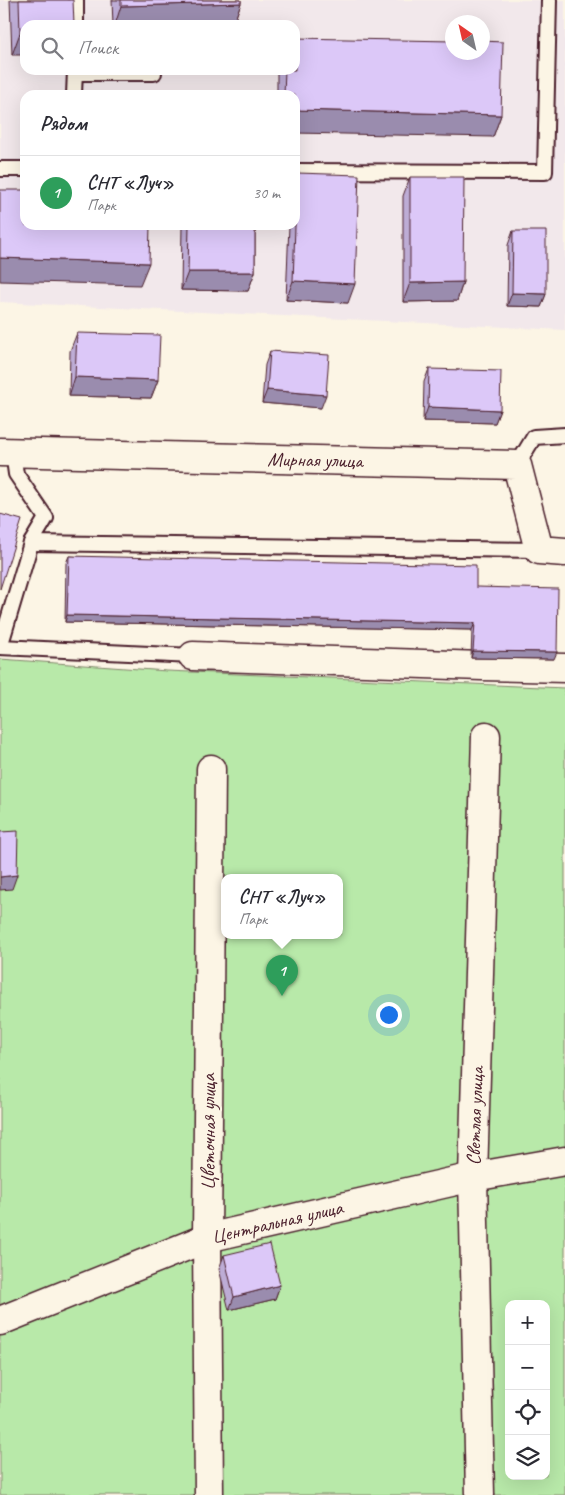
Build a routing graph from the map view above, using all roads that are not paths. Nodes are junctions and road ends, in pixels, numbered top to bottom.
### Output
1 (76, 0) edge
2 (549, 0) edge
3 (76, 20) edge
4 (75, 75) edge
5 (74, 90) edge
6 (0, 169) edge
7 (20, 169) edge
8 (300, 171) edge
9 (565, 435) edge
10 (7, 452) edge
11 (517, 465) junction
12 (31, 543) junction
13 (552, 551) edge
14 (0, 647) edge
15 (193, 656) joint
16 (565, 668) edge
17 (486, 736) dead end
18 (211, 768) dead end
19 (565, 1161) edge
20 (473, 1177) junction
21 (208, 1238) junction
22 (0, 1320) edge
23 (209, 1495) edge
24 (480, 1495) edge

1 - 3 lane
2 - 8 lane
4 - 5 lane
6 - 7 lane
9 - 11 lane
10 - 11 street, Мирная улица
10 - 12 lane
11 - 13 street
12 - 13 lane
12 - 14 lane
14 - 15 lane
15 - 16 street
17 - 20 street, Светлая улица
18 - 21 street, Цветочная улица
19 - 20 street, Центральная улица
20 - 21 street, Центральная улица
20 - 24 street, Светлая улица
21 - 22 street, Центральная улица
21 - 23 street, Цветочная улица

